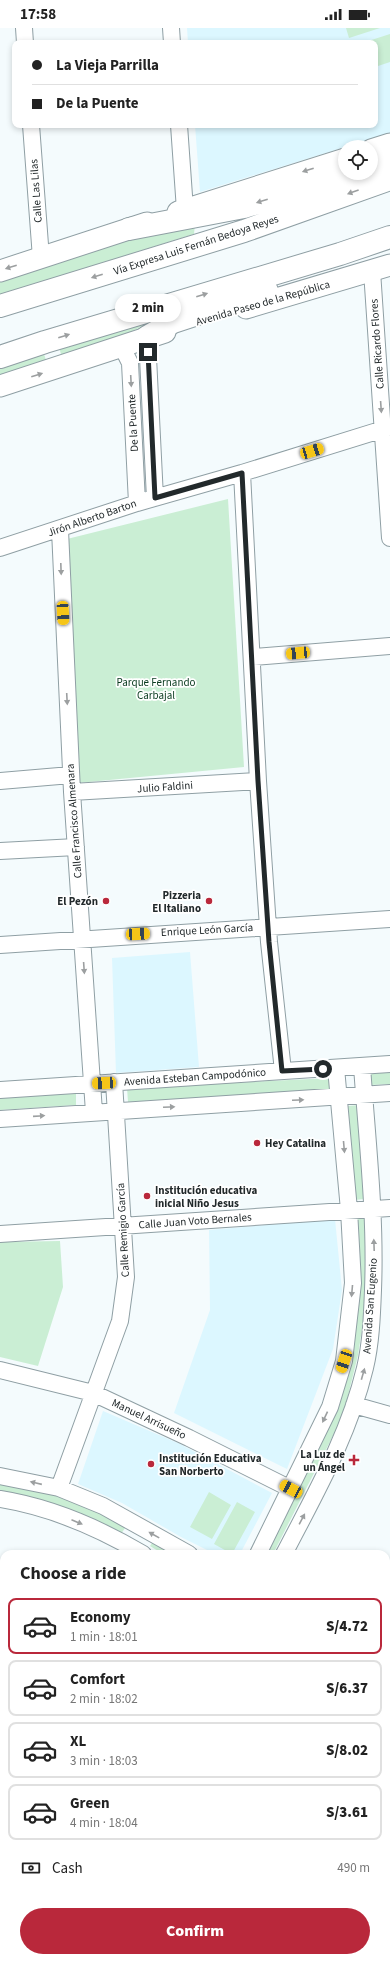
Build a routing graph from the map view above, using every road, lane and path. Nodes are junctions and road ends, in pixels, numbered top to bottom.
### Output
1 (24, 28) edge
2 (171, 28) edge
3 (25, 40) edge
4 (172, 40) edge
5 (31, 128) edge
6 (179, 128) edge
7 (390, 144) edge
8 (378, 148) edge
9 (338, 160) edge
10 (390, 161) edge
11 (378, 165) edge
12 (338, 178) edge
13 (390, 179) edge
14 (185, 210) junction
15 (129, 229) junction
16 (390, 236) edge
17 (390, 249) edge
18 (41, 258) junction
19 (381, 268) edge
20 (0, 271) edge
21 (0, 306) edge
22 (147, 337) junction
23 (118, 347) junction
24 (0, 357) edge
25 (0, 386) edge
26 (386, 428) edge
27 (242, 473) junction
28 (155, 498) junction
29 (137, 503) junction
30 (60, 530) junction
31 (390, 538) edge
32 (0, 548) edge
33 (390, 646) edge
34 (253, 657) junction
35 (71, 775) junction
36 (0, 781) edge
37 (258, 781) junction
38 (72, 792) junction
39 (76, 847) junction
40 (0, 851) edge
41 (390, 919) edge
42 (268, 927) junction
43 (82, 938) junction
44 (0, 945) edge
45 (390, 1064) edge
46 (362, 1066) junction
47 (336, 1068) junction
48 (282, 1071) junction
49 (114, 1082) junction
50 (93, 1083) junction
51 (0, 1090) edge
52 (390, 1093) edge
53 (364, 1095) junction
54 (339, 1097) junction
55 (116, 1110) junction
56 (94, 1112) junction
57 (0, 1119) edge
58 (390, 1208) edge
59 (372, 1209) junction
60 (349, 1210) junction
61 (123, 1226) junction
62 (0, 1234) edge
63 (0, 1370) edge
64 (93, 1393) junction
65 (354, 1405) junction
66 (390, 1415) edge
67 (0, 1476) edge
68 (59, 1488) junction
69 (291, 1489) junction
70 (0, 1499) edge
71 (132, 1550) edge
72 (181, 1550) edge
73 (260, 1550) edge
74 (286, 1550) edge

1 - 3 street
2 - 4 street
5 - 18 street, Calle Las Lilas
6 - 14 street
7 - 8 main road
9 -> 14 main road
10 - 11 highway
12 -> 15 highway
13 -> 21 highway, Vía Expresa Luis Fernán Bedoya Reyes
14 - 15 main road
15 - 18 main road
24 -> 16 highway
17 - 22 highway
18 -> 20 main road
19 - 22 main road, Avenida Paseo de la República
19 -> 26 street, Calle Ricardo Flores
22 - 23 main road, Avenida Paseo de la República
22 - 28 street, De la Puente
25 -> 23 main road, Avenida Paseo de la República
23 -> 29 street, De la Puente
26 - 27 street, Jirón Alberto Barton
26 - 31 street, Calle Ricardo Flores
27 - 28 street, Jirón Alberto Barton
27 - 34 street
28 - 29 street, Jirón Alberto Barton
29 - 30 street, Jirón Alberto Barton
30 - 32 street, Jirón Alberto Barton
30 -> 35 street, Calle Francisco Almenara
33 - 34 street
34 - 37 street
35 - 36 street
35 - 38 street, Calle Francisco Almenara
37 - 38 street, Julio Faldini
37 - 42 street
38 - 39 street, Calle Francisco Almenara
39 - 40 street
39 - 43 street, Calle Francisco Almenara
41 - 42 street, Enrique León García
42 - 43 street, Enrique León García
42 - 48 street
43 - 44 street, Enrique León García
43 -> 50 street, Calle Francisco Almenara
45 - 46 street, Avenida Esteban Campodónico
46 - 47 street, Avenida Esteban Campodónico
46 - 53 street, Avenida San Eugenio
47 - 48 street, Avenida Esteban Campodónico
47 - 54 street, Avenida San Eugenio
48 - 49 street, Avenida Esteban Campodónico
49 - 50 street, Avenida Esteban Campodónico
49 - 55 street, Calle Remigio García
50 - 51 street, Avenida Esteban Campodónico
50 - 56 street, Calle Francisco Almenara
52 - 53 street
53 - 54 street
53 - 59 street, Avenida San Eugenio
55 -> 54 street
54 -> 60 street, Avenida San Eugenio
55 - 56 street
55 - 61 street, Calle Remigio García
57 -> 56 street
58 - 59 street, Calle Juan Voto Bernales
59 - 60 street, Calle Juan Voto Bernales
65 -> 59 street, Avenida San Eugenio
60 - 61 street, Calle Juan Voto Bernales
60 -> 69 street, Avenida San Eugenio
61 - 62 street, Calle Juan Voto Bernales
61 - 64 street, Calle Remigio García
63 - 64 street, Manuel Arrisueño
64 - 68 street, Calle Remigio García
64 - 69 street, Manuel Arrisueño
65 - 66 street
74 -> 65 street, Avenida San Eugenio
68 -> 67 street
72 -> 68 street
69 - 73 street, Avenida San Eugenio
70 -> 71 street

